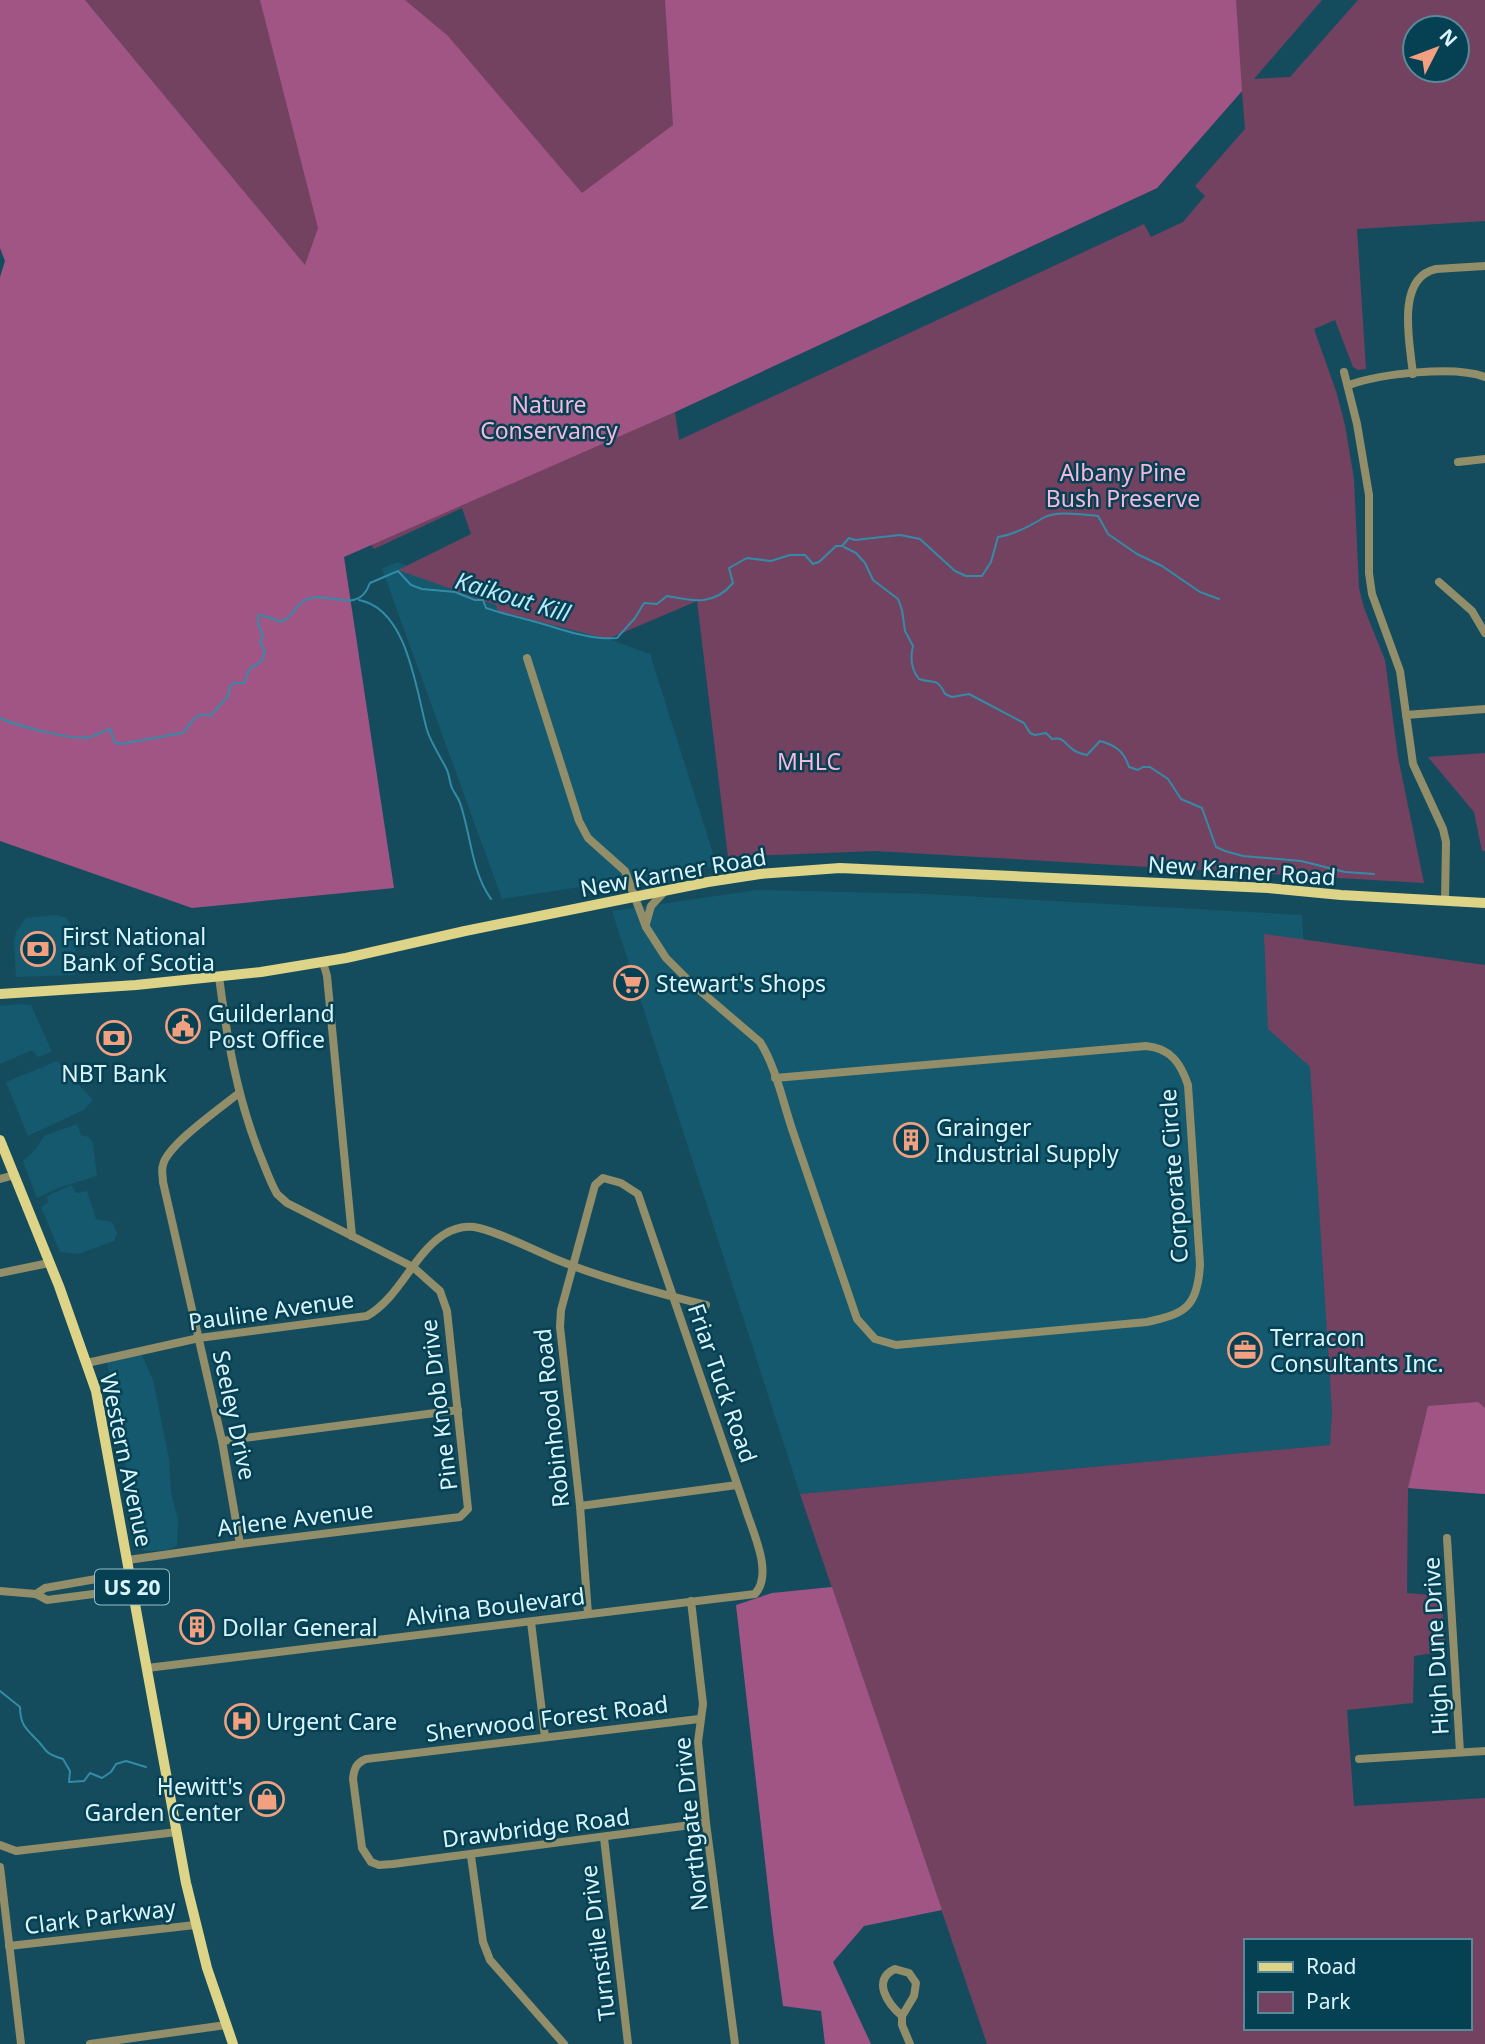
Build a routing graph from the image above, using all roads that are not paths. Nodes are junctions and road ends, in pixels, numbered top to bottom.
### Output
1 (1485, 266) edge
2 (1344, 372) dead end
3 (1413, 374) junction
4 (1485, 377) edge
5 (1349, 385) junction
6 (1485, 459) edge
7 (1458, 462) dead end
8 (1439, 582) dead end
9 (1485, 633) edge
10 (527, 658) dead end
11 (1485, 709) edge
12 (1406, 715) junction
13 (667, 890) junction
14 (634, 897) junction
15 (1445, 901) junction
16 (1485, 903) edge
17 (646, 927) junction
18 (323, 962) junction
19 (219, 977) junction
20 (0, 994) edge
21 (775, 1078) junction
22 (239, 1093) junction
23 (0, 1140) edge
24 (15, 1175) junction
25 (0, 1179) edge
26 (638, 1194) joint
27 (352, 1236) junction
28 (49, 1263) junction
29 (572, 1266) junction
30 (413, 1267) junction
31 (0, 1273) edge
32 (673, 1297) junction
33 (706, 1305) dead end
34 (199, 1338) junction
35 (87, 1363) junction
36 (457, 1410) junction
37 (222, 1441) junction
38 (737, 1485) junction
39 (580, 1506) junction
40 (467, 1513) joint
41 (1447, 1538) dead end
42 (240, 1544) junction
43 (128, 1560) junction
44 (130, 1573) junction
45 (761, 1587) joint
46 (132, 1589) junction
47 (0, 1591) edge
48 (36, 1594) junction
49 (691, 1601) junction
50 (588, 1614) junction
51 (531, 1622) junction
52 (147, 1668) junction
53 (699, 1719) junction
54 (545, 1737) junction
55 (1485, 1751) edge
56 (1461, 1752) junction
57 (1359, 1759) dead end
58 (706, 1823) junction
59 (177, 1832) junction
60 (604, 1838) junction
61 (0, 1848) edge
62 (471, 1856) junction
63 (371, 1862) joint
64 (0, 1867) edge
65 (195, 1924) junction
66 (9, 1946) junction
67 (902, 2016) junction
68 (226, 2025) junction
69 (21, 2044) edge
70 (90, 2044) edge
71 (233, 2044) edge
72 (565, 2044) edge
73 (628, 2044) edge
74 (734, 2044) edge
75 (910, 2044) edge

1 - 3 street
2 - 5 street
3 - 4 street
3 - 5 street
5 - 12 street
6 - 7 street
8 - 9 street
10 - 14 street, Corporate Circle
11 - 12 street
12 - 15 street
13 - 14 main road, New Karner Road
13 - 15 main road, New Karner Road
13 - 17 street
14 - 17 street, Corporate Circle
14 - 18 main road, New Karner Road
15 - 16 main road, New Karner Road
17 - 21 street, Corporate Circle
18 - 19 main road, New Karner Road
18 - 27 street
19 - 20 main road, New Karner Road
19 - 22 street, Pine Knob Drive
21 - 21 street, Corporate Circle
22 - 27 street, Pine Knob Drive
22 - 34 street, Seeley Drive
23 - 24 main road, Western Avenue / US 20
24 - 25 street
24 - 28 main road, Western Avenue / US 20
26 - 29 street, Robinhood Road
26 - 32 street, Friar Tuck Road
27 - 30 street, Pine Knob Drive
28 - 31 street
28 - 35 main road, Western Avenue / US 20
29 - 30 street, Pauline Avenue
29 - 32 street, Pauline Avenue
29 - 39 street, Robinhood Road
30 - 34 street, Pauline Avenue
30 - 36 street, Pine Knob Drive
32 - 33 street, Pauline Avenue
32 - 38 street, Friar Tuck Road
34 - 35 street, Pauline Avenue
34 - 37 street, Seeley Drive
35 - 43 main road, Western Avenue / US 20
36 - 37 street
36 - 40 street, Pine Knob Drive
37 - 42 street, Seeley Drive
38 - 39 street
38 - 45 street, Friar Tuck Road
39 - 50 street, Robinhood Road
40 - 42 street, Arlene Avenue
41 - 56 street, High Dune Drive
42 - 43 street, Arlene Avenue
43 - 44 main road, Western Avenue / US 20
44 - 46 main road, Western Avenue / US 20
44 - 48 street
45 - 49 street, Alvina Boulevard
46 - 48 street
46 - 52 main road, Western Avenue / US 20
47 - 48 street
49 - 50 street, Alvina Boulevard
49 - 53 street, Northgate Drive
50 - 51 street, Alvina Boulevard
51 - 52 street, Alvina Boulevard
51 - 54 street
52 - 59 main road, Western Avenue / US 20
53 - 54 street, Sherwood Forest Road
53 - 58 street, Northgate Drive
54 - 63 street, Sherwood Forest Road
55 - 56 street
56 - 57 street
58 - 60 street, Drawbridge Road
58 - 74 street, Northgate Drive
59 - 61 street
59 - 65 main road, Western Avenue / US 20
60 - 62 street, Drawbridge Road
60 - 73 street, Turnstile Drive
62 - 63 street, Drawbridge Road
62 - 72 street
64 - 66 street
65 - 66 street, Clark Parkway
65 - 68 main road, Western Avenue / US 20
66 - 69 street
67 - 67 street
67 - 75 street
68 - 70 street
68 - 71 main road, Western Avenue / US 20

